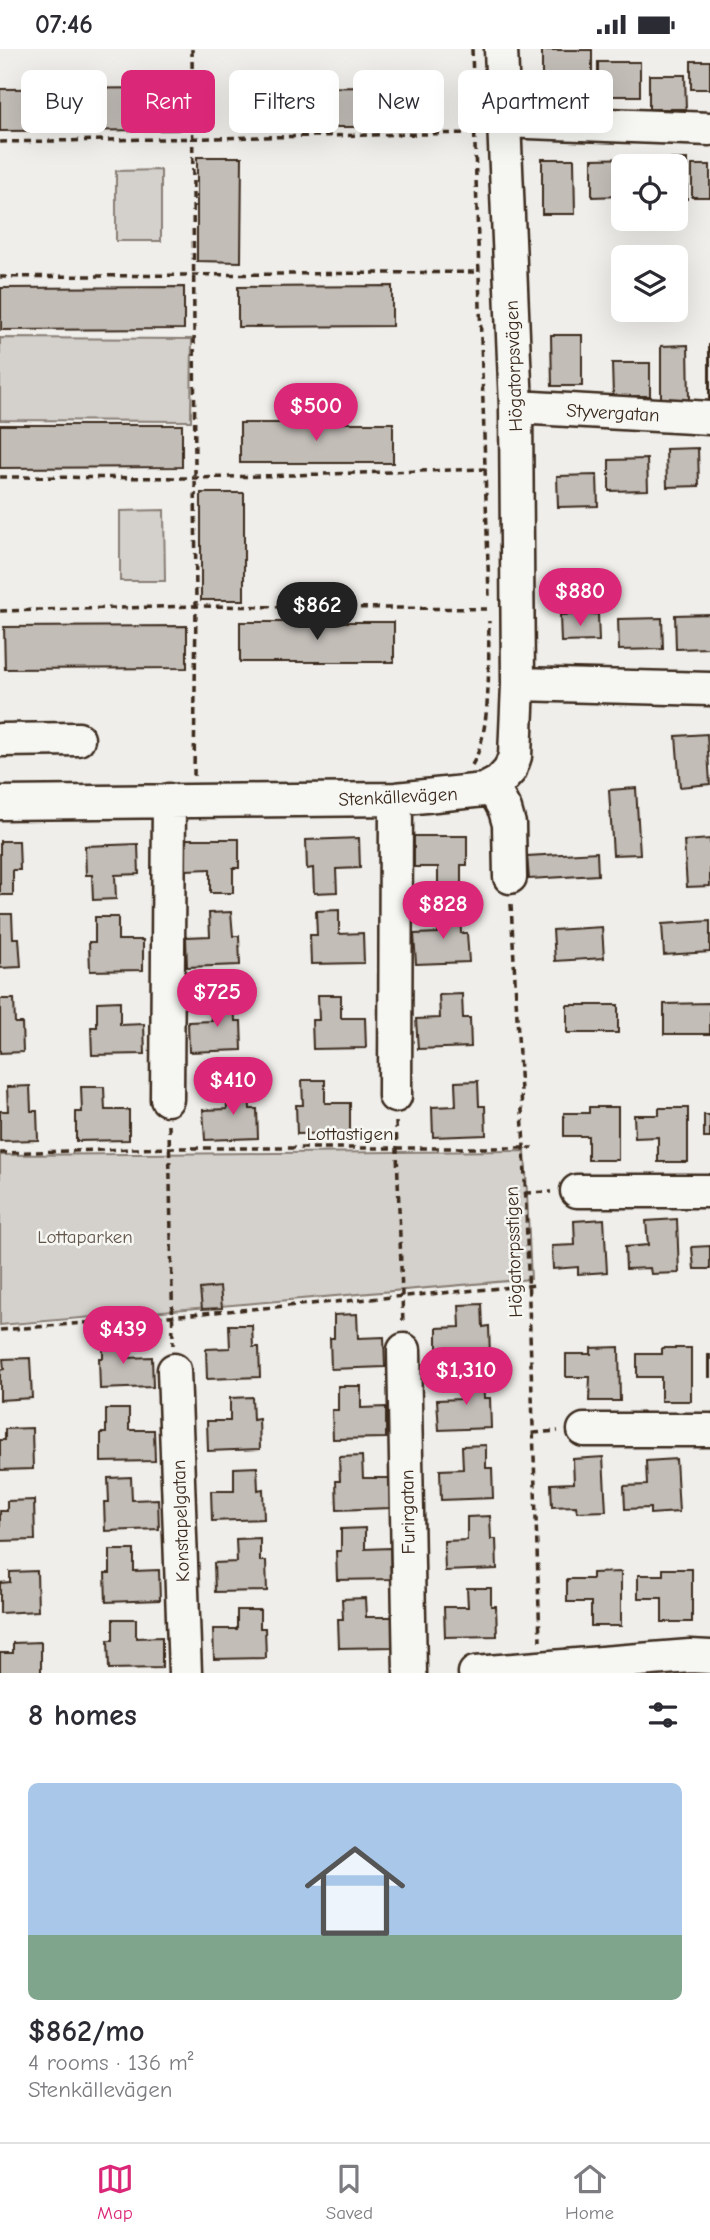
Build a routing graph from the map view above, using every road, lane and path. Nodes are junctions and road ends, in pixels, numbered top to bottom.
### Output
1 (192, 49) edge
2 (472, 49) edge
3 (502, 49) edge
4 (477, 70) edge
5 (498, 70) edge
6 (458, 128) edge
7 (613, 128) edge
8 (710, 129) edge
9 (489, 133) edge
10 (490, 133) edge
11 (192, 138) junction
12 (0, 142) edge
13 (478, 272) junction
14 (195, 275) junction
15 (0, 277) edge
16 (516, 407) junction
17 (710, 418) edge
18 (485, 469) junction
19 (0, 477) edge
20 (195, 478) junction
21 (489, 596) dead end
22 (197, 606) junction
23 (0, 611) edge
24 (519, 684) junction
25 (710, 689) edge
26 (78, 739) dead end
27 (0, 740) edge
28 (466, 770) dead end
29 (194, 778) dead end
30 (492, 786) junction
31 (396, 799) junction
32 (169, 800) junction
33 (0, 803) edge
34 (510, 877) joint
35 (395, 1095) joint
36 (167, 1099) joint
37 (397, 1147) junction
38 (524, 1148) junction
39 (533, 1148) dead end
40 (170, 1149) junction
41 (0, 1153) edge
42 (578, 1191) dead end
43 (710, 1191) edge
44 (528, 1285) junction
45 (537, 1285) dead end
46 (402, 1294) junction
47 (171, 1315) junction
48 (0, 1330) edge
49 (404, 1350) joint
50 (174, 1370) joint
51 (584, 1430) dead end
52 (710, 1430) edge
53 (710, 1657) edge
54 (541, 1668) junction
55 (185, 1673) edge
56 (410, 1673) edge
57 (475, 1673) edge

1 - 11 path
2 - 4 path
3 - 5 street, Högatorpsvägen
6 - 11 path
7 - 8 street
9 - 13 path
10 - 16 street, Högatorpsvägen
11 - 12 path
11 - 14 path
13 - 14 path
13 - 18 path
14 - 15 path
14 - 20 path
16 - 17 street, Styvergatan
16 - 24 street, Högatorpsvägen
18 - 20 path
18 - 21 path
19 - 20 path
20 - 22 path
22 - 23 path
22 - 28 path
22 - 29 path
24 - 25 street
24 - 30 street
26 - 27 street
30 - 31 street, Stenkällevägen
30 - 34 street
31 - 32 street, Stenkällevägen
31 - 35 street
32 - 33 street, Stenkällevägen
32 - 36 street
34 - 38 path, Högatorpsstigen
35 - 37 path
36 - 40 path
37 - 38 path, Lottastigen
37 - 40 path, Lottastigen
37 - 46 path
38 - 39 path, Lottastigen
38 - 44 path, Högatorpsstigen
40 - 41 path, Lottastigen
40 - 47 path
42 - 43 street
44 - 45 path
44 - 46 path
44 - 54 path, Högatorpsstigen
46 - 47 path
46 - 49 path
47 - 48 path
47 - 50 path
49 - 56 street, Furirgatan
50 - 55 street, Konstapelgatan
51 - 52 street
53 - 54 street
54 - 57 street

